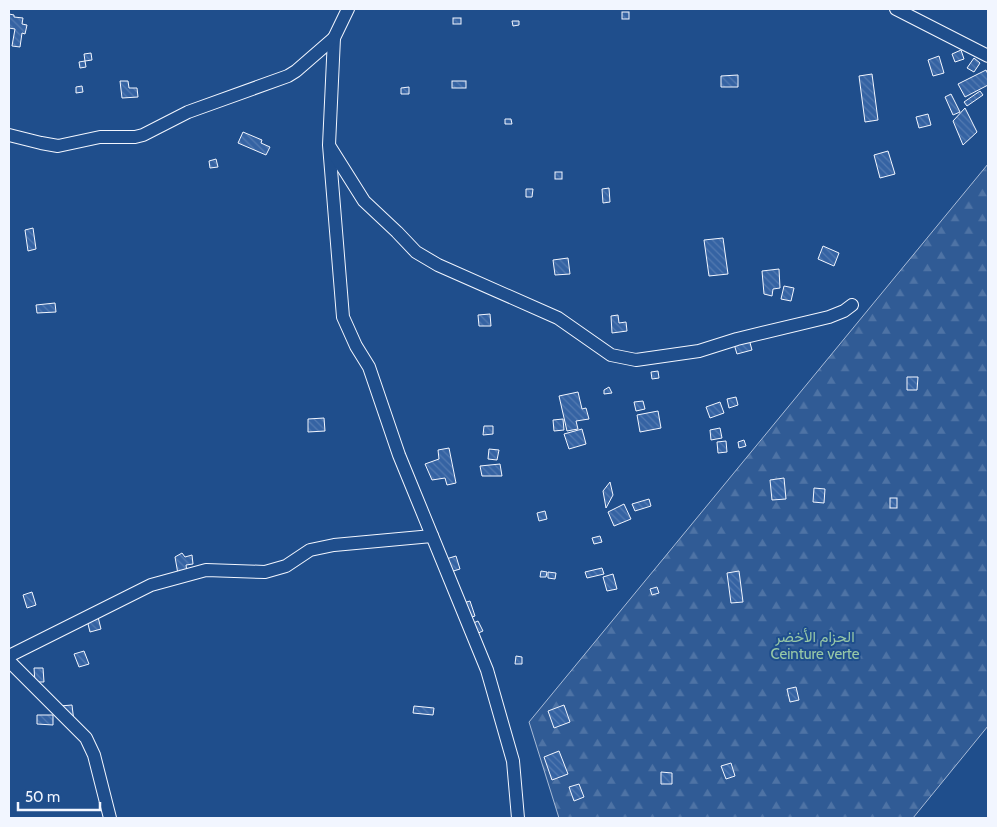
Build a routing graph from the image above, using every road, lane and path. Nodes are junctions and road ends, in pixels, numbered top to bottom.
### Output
1 (348, 9) edge
2 (896, 9) edge
3 (334, 38) junction
4 (988, 56) edge
5 (9, 135) edge
6 (329, 145) junction
7 (852, 304) dead end
8 (432, 536) junction
9 (9, 656) edge
10 (9, 661) edge
11 (110, 818) edge
12 (518, 818) edge

1 - 3 street
2 - 4 street
3 - 5 street
3 - 6 street
6 - 7 street
6 - 8 street
8 - 9 street
8 - 12 street
10 - 11 street

